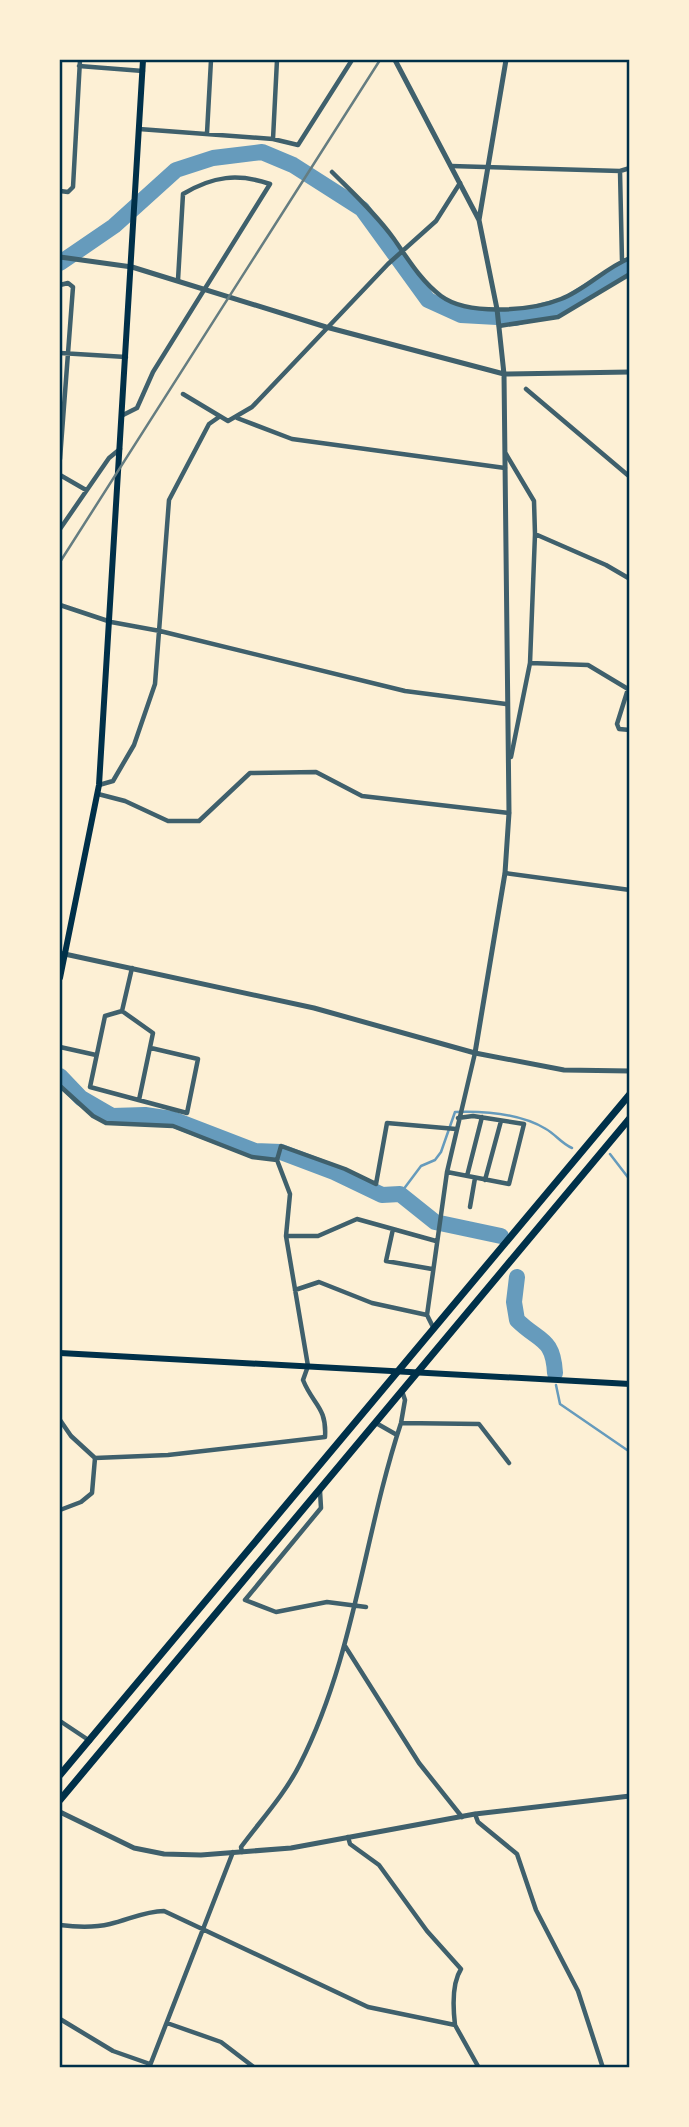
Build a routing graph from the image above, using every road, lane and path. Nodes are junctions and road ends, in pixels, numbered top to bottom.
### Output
1 (80, 60) edge
2 (144, 60) edge
3 (211, 60) edge
4 (277, 60) edge
5 (352, 60) edge
6 (395, 60) edge
7 (506, 60) edge
8 (79, 66) junction
9 (143, 71) junction
10 (139, 129) junction
11 (207, 133) junction
12 (273, 139) junction
13 (451, 166) junction
14 (488, 167) junction
15 (629, 168) edge
16 (621, 171) junction
17 (332, 172) dead end
18 (460, 183) junction
19 (60, 191) edge
20 (479, 220) junction
21 (402, 252) junction
22 (60, 257) edge
23 (629, 258) edge
24 (622, 261) junction
25 (132, 267) junction
26 (629, 274) edge
27 (178, 280) junction
28 (60, 285) edge
29 (207, 289) junction
30 (497, 309) junction
31 (499, 326) junction
32 (326, 327) junction
33 (60, 353) edge
34 (68, 353) junction
35 (127, 357) junction
36 (629, 372) edge
37 (504, 374) junction
38 (526, 389) dead end
39 (183, 394) dead end
40 (123, 415) junction
41 (219, 417) junction
42 (237, 418) junction
43 (121, 449) junction
44 (506, 454) junction
45 (60, 459) edge
46 (505, 468) junction
47 (60, 475) edge
48 (629, 477) edge
49 (86, 491) junction
50 (60, 529) edge
51 (536, 534) junction
52 (629, 579) edge
53 (60, 605) edge
54 (111, 622) junction
55 (160, 631) junction
56 (530, 663) junction
57 (506, 704) junction
58 (629, 730) edge
59 (511, 757) junction
60 (99, 785) junction
61 (98, 794) junction
62 (509, 813) junction
63 (505, 873) junction
64 (629, 890) edge
65 (62, 953) edge
66 (132, 968) junction
67 (60, 978) edge
68 (122, 1011) junction
69 (60, 1047) edge
70 (151, 1048) junction
71 (475, 1053) junction
72 (97, 1055) junction
73 (629, 1071) edge
74 (60, 1086) edge
75 (629, 1094) edge
76 (139, 1100) junction
77 (459, 1116) junction
78 (482, 1117) junction
79 (629, 1118) edge
80 (501, 1121) junction
81 (451, 1129) junction
82 (277, 1158) junction
83 (447, 1172) junction
84 (467, 1176) junction
85 (475, 1178) junction
86 (485, 1180) junction
87 (470, 1207) dead end
88 (393, 1229) junction
89 (286, 1236) junction
90 (436, 1241) junction
91 (432, 1269) junction
92 (295, 1290) junction
93 (427, 1315) junction
94 (433, 1327) junction
95 (60, 1353) edge
96 (308, 1366) junction
97 (398, 1372) junction
98 (417, 1372) junction
99 (629, 1384) edge
100 (402, 1390) junction
101 (60, 1420) edge
102 (375, 1422) junction
103 (401, 1423) junction
104 (397, 1435) junction
105 (95, 1458) junction
106 (509, 1463) dead end
107 (320, 1488) junction
108 (60, 1510) edge
109 (354, 1606) junction
110 (366, 1607) dead end
111 (345, 1645) junction
112 (61, 1725) edge
113 (90, 1741) junction
114 (60, 1776) edge
115 (629, 1796) edge
116 (60, 1800) edge
117 (60, 1812) edge
118 (475, 1814) junction
119 (462, 1817) junction
120 (348, 1837) junction
121 (233, 1852) junction
122 (242, 1852) junction
123 (60, 1925) edge
124 (204, 1928) junction
125 (60, 2019) edge
126 (167, 2023) junction
127 (454, 2025) junction
128 (149, 2066) edge
129 (255, 2067) edge
130 (479, 2067) edge
131 (603, 2067) edge

1 - 8 street
2 - 9 main road
3 - 11 street
4 - 12 street
5 - 12 street
6 - 13 street
7 - 14 street
8 - 9 street
8 - 19 street
9 - 10 main road
10 - 11 street
10 - 25 main road
11 - 12 street
13 - 14 street
13 - 18 street
14 - 16 street
14 - 20 street
15 - 16 street
16 - 24 street
17 - 21 street
18 - 20 street
18 - 21 street
20 - 30 street
21 - 30 street
21 - 32 street
22 - 25 street
23 - 24 street
24 - 30 street
25 - 27 street
25 - 35 main road
26 - 31 street
27 - 29 street
27 - 29 street
28 - 34 street
29 - 32 street
29 - 40 street
30 - 31 street
31 - 37 street
32 - 37 street
32 - 42 street
33 - 34 street
34 - 35 street
34 - 45 street
35 - 40 main road
36 - 37 street
37 - 44 street
38 - 48 street
39 - 41 street
40 - 43 main road
41 - 42 street
41 - 55 street
42 - 46 street
43 - 49 street
43 - 54 main road
44 - 46 street
44 - 51 street
46 - 57 street
47 - 49 street
49 - 50 street
51 - 52 street
51 - 56 street
53 - 54 street
54 - 55 street
54 - 60 main road
55 - 57 street
55 - 60 street
56 - 58 street
56 - 59 street
57 - 59 street
59 - 62 street
60 - 61 main road
61 - 62 street
61 - 65 main road
62 - 63 street
63 - 64 street
63 - 71 street
65 - 66 street
65 - 67 main road
66 - 68 street
66 - 71 street
68 - 70 street
68 - 72 street
69 - 72 street
70 - 76 street
70 - 76 street
71 - 73 street
71 - 77 street
72 - 76 street
74 - 82 street
75 - 94 highway
77 - 78 street
77 - 81 street
78 - 80 street
78 - 84 street
79 - 98 highway
80 - 86 street
80 - 86 street
81 - 82 street
81 - 83 street
82 - 89 street
83 - 84 street
83 - 90 street
84 - 85 street
85 - 86 street
85 - 87 street
88 - 89 street
88 - 90 street
88 - 91 street
89 - 92 street
90 - 91 street
91 - 93 street
92 - 93 street
92 - 96 street
93 - 94 street
94 - 97 highway
95 - 96 main road
96 - 97 main road
96 - 105 street
97 - 98 main road
97 - 113 highway
98 - 99 main road
98 - 100 highway
100 - 102 highway
100 - 103 street
101 - 105 street
102 - 104 street
102 - 107 highway
103 - 104 street
103 - 106 street
104 - 109 street
105 - 108 street
107 - 109 street
107 - 116 highway
109 - 110 street
109 - 111 street
111 - 119 street
111 - 122 street
112 - 113 street
113 - 114 highway
115 - 118 street
117 - 121 street
118 - 119 street
118 - 131 street
119 - 120 street
120 - 122 street
120 - 127 street
121 - 122 street
121 - 124 street
123 - 124 street
124 - 126 street
124 - 127 street
125 - 128 street
126 - 128 street
126 - 129 street
127 - 130 street

